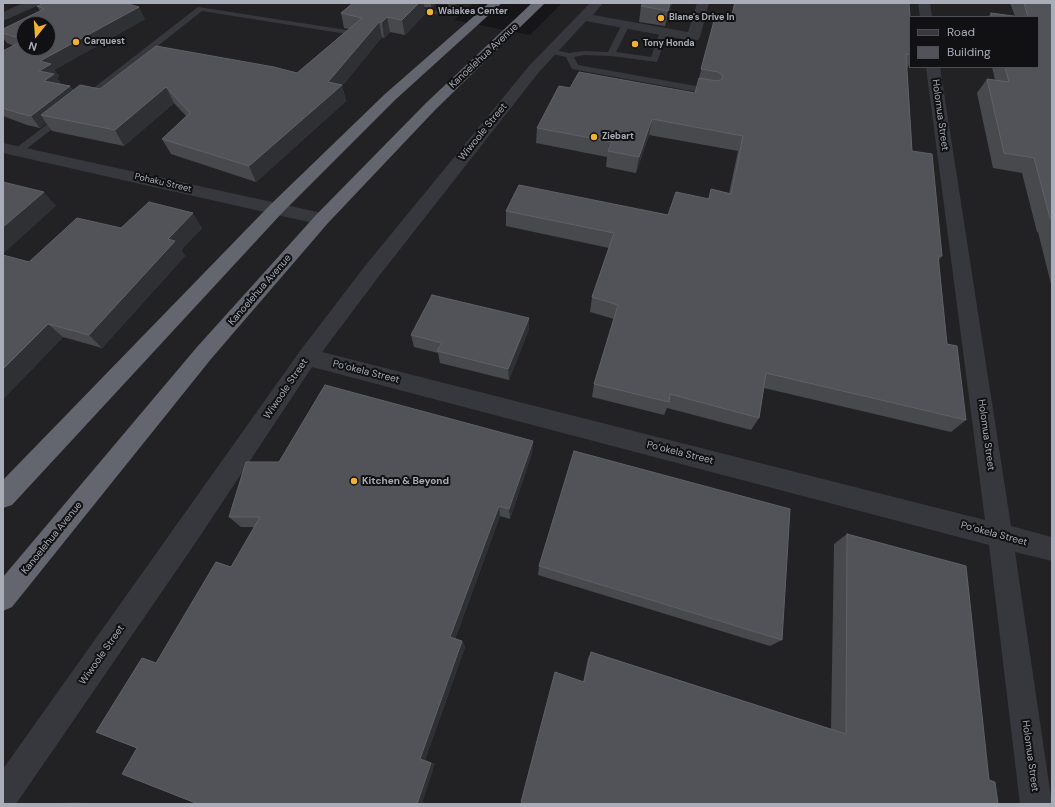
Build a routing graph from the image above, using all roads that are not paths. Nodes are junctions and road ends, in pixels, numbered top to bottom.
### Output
1 (33, 3) edge
2 (454, 3) edge
3 (496, 3) edge
4 (539, 3) edge
5 (703, 3) edge
6 (924, 3) edge
7 (397, 7) edge
8 (590, 10) edge
9 (926, 16) edge
10 (3, 17) edge
11 (625, 26) junction
12 (664, 32) junction
13 (353, 33) edge
14 (560, 53) junction
15 (611, 54) junction
16 (933, 68) edge
17 (713, 92) edge
18 (79, 104) edge
19 (66, 113) edge
20 (10, 150) edge
21 (276, 209) junction
22 (322, 219) junction
23 (307, 357) junction
24 (3, 497) edge
25 (1000, 535) junction
26 (1052, 549) edge
27 (3, 598) edge
28 (3, 796) edge
29 (1036, 804) edge

1 - 10 street
2 - 7 lane
3 - 21 highway
4 - 22 highway, Kanoelehua Avenue
5 - 12 street
6 - 9 street
8 - 11 street
8 - 14 street, Wiwoole Street
11 - 12 street
11 - 15 lane
12 - 15 lane
13 - 18 lane
14 - 15 lane
14 - 17 lane
14 - 23 street, Wiwoole Street
16 - 25 street, Holomua Street
19 - 20 lane
20 - 21 street, Pohaku Street
21 - 22 street, Pohaku Street
21 - 24 highway
22 - 27 highway, Kanoelehua Avenue
23 - 25 street, Po‘okela Street
23 - 28 street, Wiwoole Street
25 - 26 street, Po‘okela Street
25 - 29 street, Holomua Street

